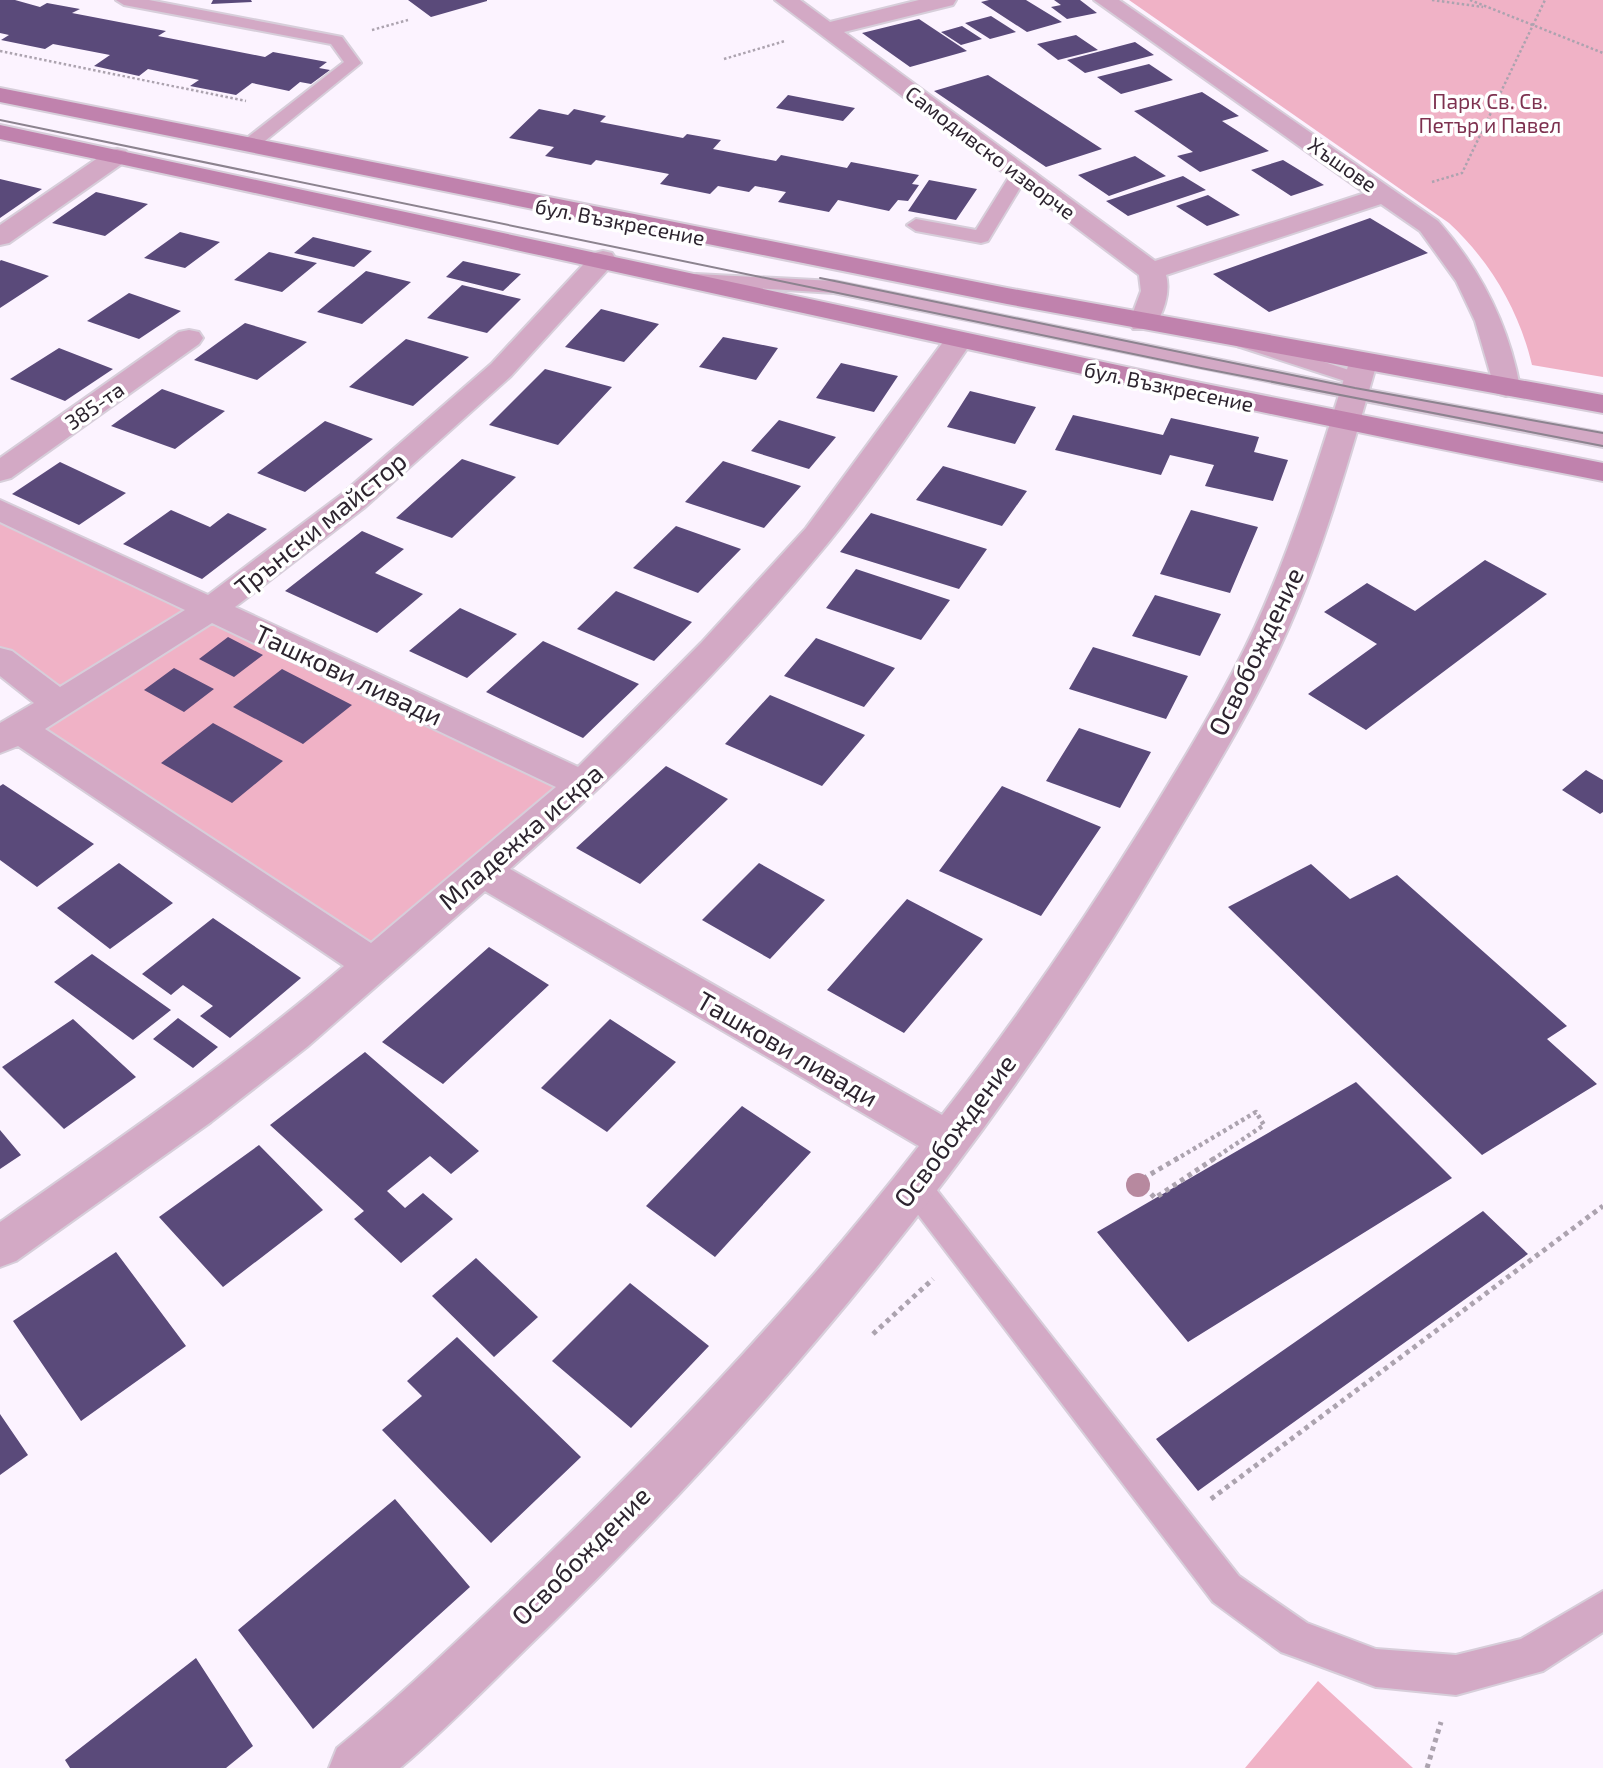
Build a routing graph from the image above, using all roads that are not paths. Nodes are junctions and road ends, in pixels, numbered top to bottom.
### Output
1 (124, 0) edge
2 (786, 0) edge
3 (945, 0) edge
4 (1105, 0) edge
5 (826, 30) junction
6 (0, 95) edge
7 (0, 132) edge
8 (249, 145) junction
9 (117, 156) junction
10 (1020, 173) junction
11 (1387, 194) junction
12 (916, 225) dead end
13 (0, 237) edge
14 (603, 260) junction
15 (1152, 271) junction
16 (696, 280) junction
17 (1143, 323) junction
18 (189, 338) dead end
19 (959, 340) junction
20 (1506, 387) junction
21 (1355, 390) junction
22 (1603, 404) edge
23 (1603, 440) edge
24 (0, 472) edge
25 (1603, 472) edge
26 (0, 510) edge
27 (211, 609) junction
28 (0, 659) edge
29 (60, 705) junction
30 (9, 735) edge
31 (583, 784) junction
32 (482, 871) junction
33 (373, 965) junction
34 (949, 1142) junction
35 (914, 1185) junction
36 (0, 1247) edge
37 (1603, 1611) edge
38 (357, 1768) edge

1 - 8 lane
2 - 5 street, Самодивско изворче
3 - 5 street
4 - 11 street, Хъшове
5 - 10 street, Самодивско изворче
6 - 8 main road, бул. Възкресение
7 - 9 main road, бул. Възкресение
8 - 17 main road, бул. Възкресение
9 - 13 street
9 - 14 main road, бул. Възкресение
10 - 12 lane
10 - 15 street, Самодивско изворче
11 - 15 street
11 - 20 street, Хъшове
14 - 16 main road, бул. Възкресение
14 - 27 street, Трънски майстор
15 - 17 street
16 - 19 main road, бул. Възкресение
16 - 21 lane, бул. Възкресение
17 - 21 main road, бул. Възкресение
18 - 24 street, 385-та
19 - 21 main road, бул. Възкресение
19 - 31 street, Младежка искра
20 - 21 main road, бул. Възкресение
20 - 22 main road, бул. Възкресение
21 - 23 lane, бул. Възкресение
21 - 25 main road, бул. Възкресение
21 - 34 street, Освобождение
26 - 27 street, Ташкови ливади
27 - 29 street, Трънски майстор
27 - 31 street, Ташкови ливади
28 - 29 street
29 - 30 street, Трънски майстор
30 - 33 street
31 - 32 street, Младежка искра
32 - 33 street, Младежка искра
32 - 34 street, Ташкови ливади
33 - 36 street, Младежка искра
34 - 35 street, Освобождение
35 - 37 lane
35 - 38 street, Освобождение

